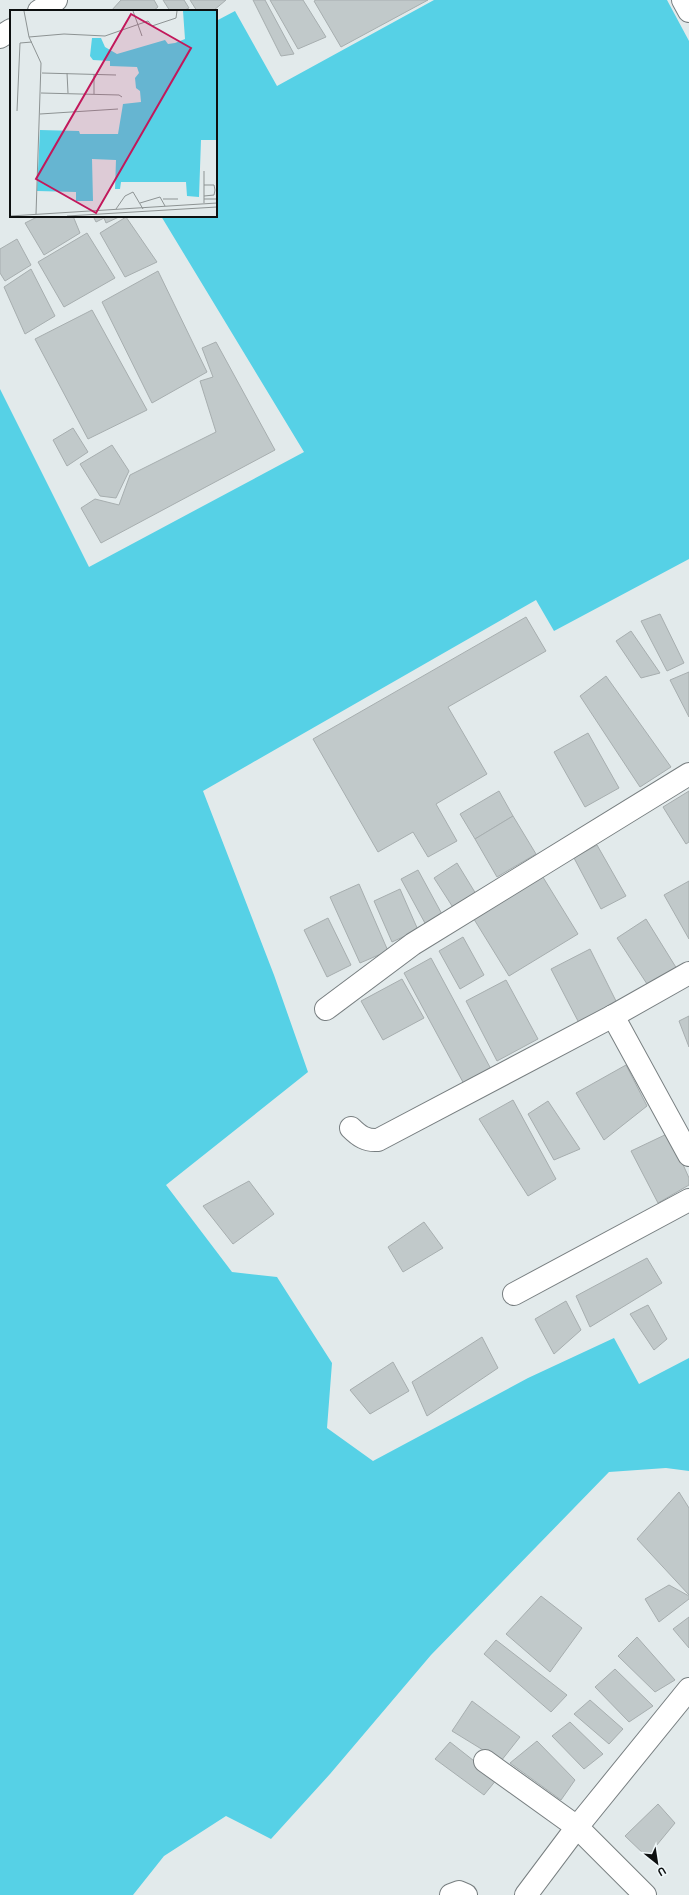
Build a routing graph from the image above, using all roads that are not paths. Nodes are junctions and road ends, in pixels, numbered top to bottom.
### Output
1 (56, 0) edge
2 (683, 0) edge
3 (41, 10) edge
4 (689, 11) edge
5 (10, 31) edge
6 (0, 37) edge
7 (689, 774) edge
8 (689, 973) edge
9 (326, 1009) dead end
10 (613, 1016) junction
11 (351, 1128) dead end
12 (689, 1155) edge
13 (689, 1200) edge
14 (514, 1294) dead end
15 (689, 1689) edge
16 (485, 1761) dead end
17 (577, 1827) junction
18 (452, 1895) edge
19 (466, 1895) edge
20 (526, 1895) edge
21 (646, 1895) edge

1 - 3 main road
2 - 4 main road
5 - 6 main road
7 - 9 main road
8 - 10 main road
10 - 11 main road
10 - 12 main road
13 - 14 main road
15 - 17 main road
16 - 17 main road
17 - 20 main road
17 - 21 main road
18 - 19 main road

